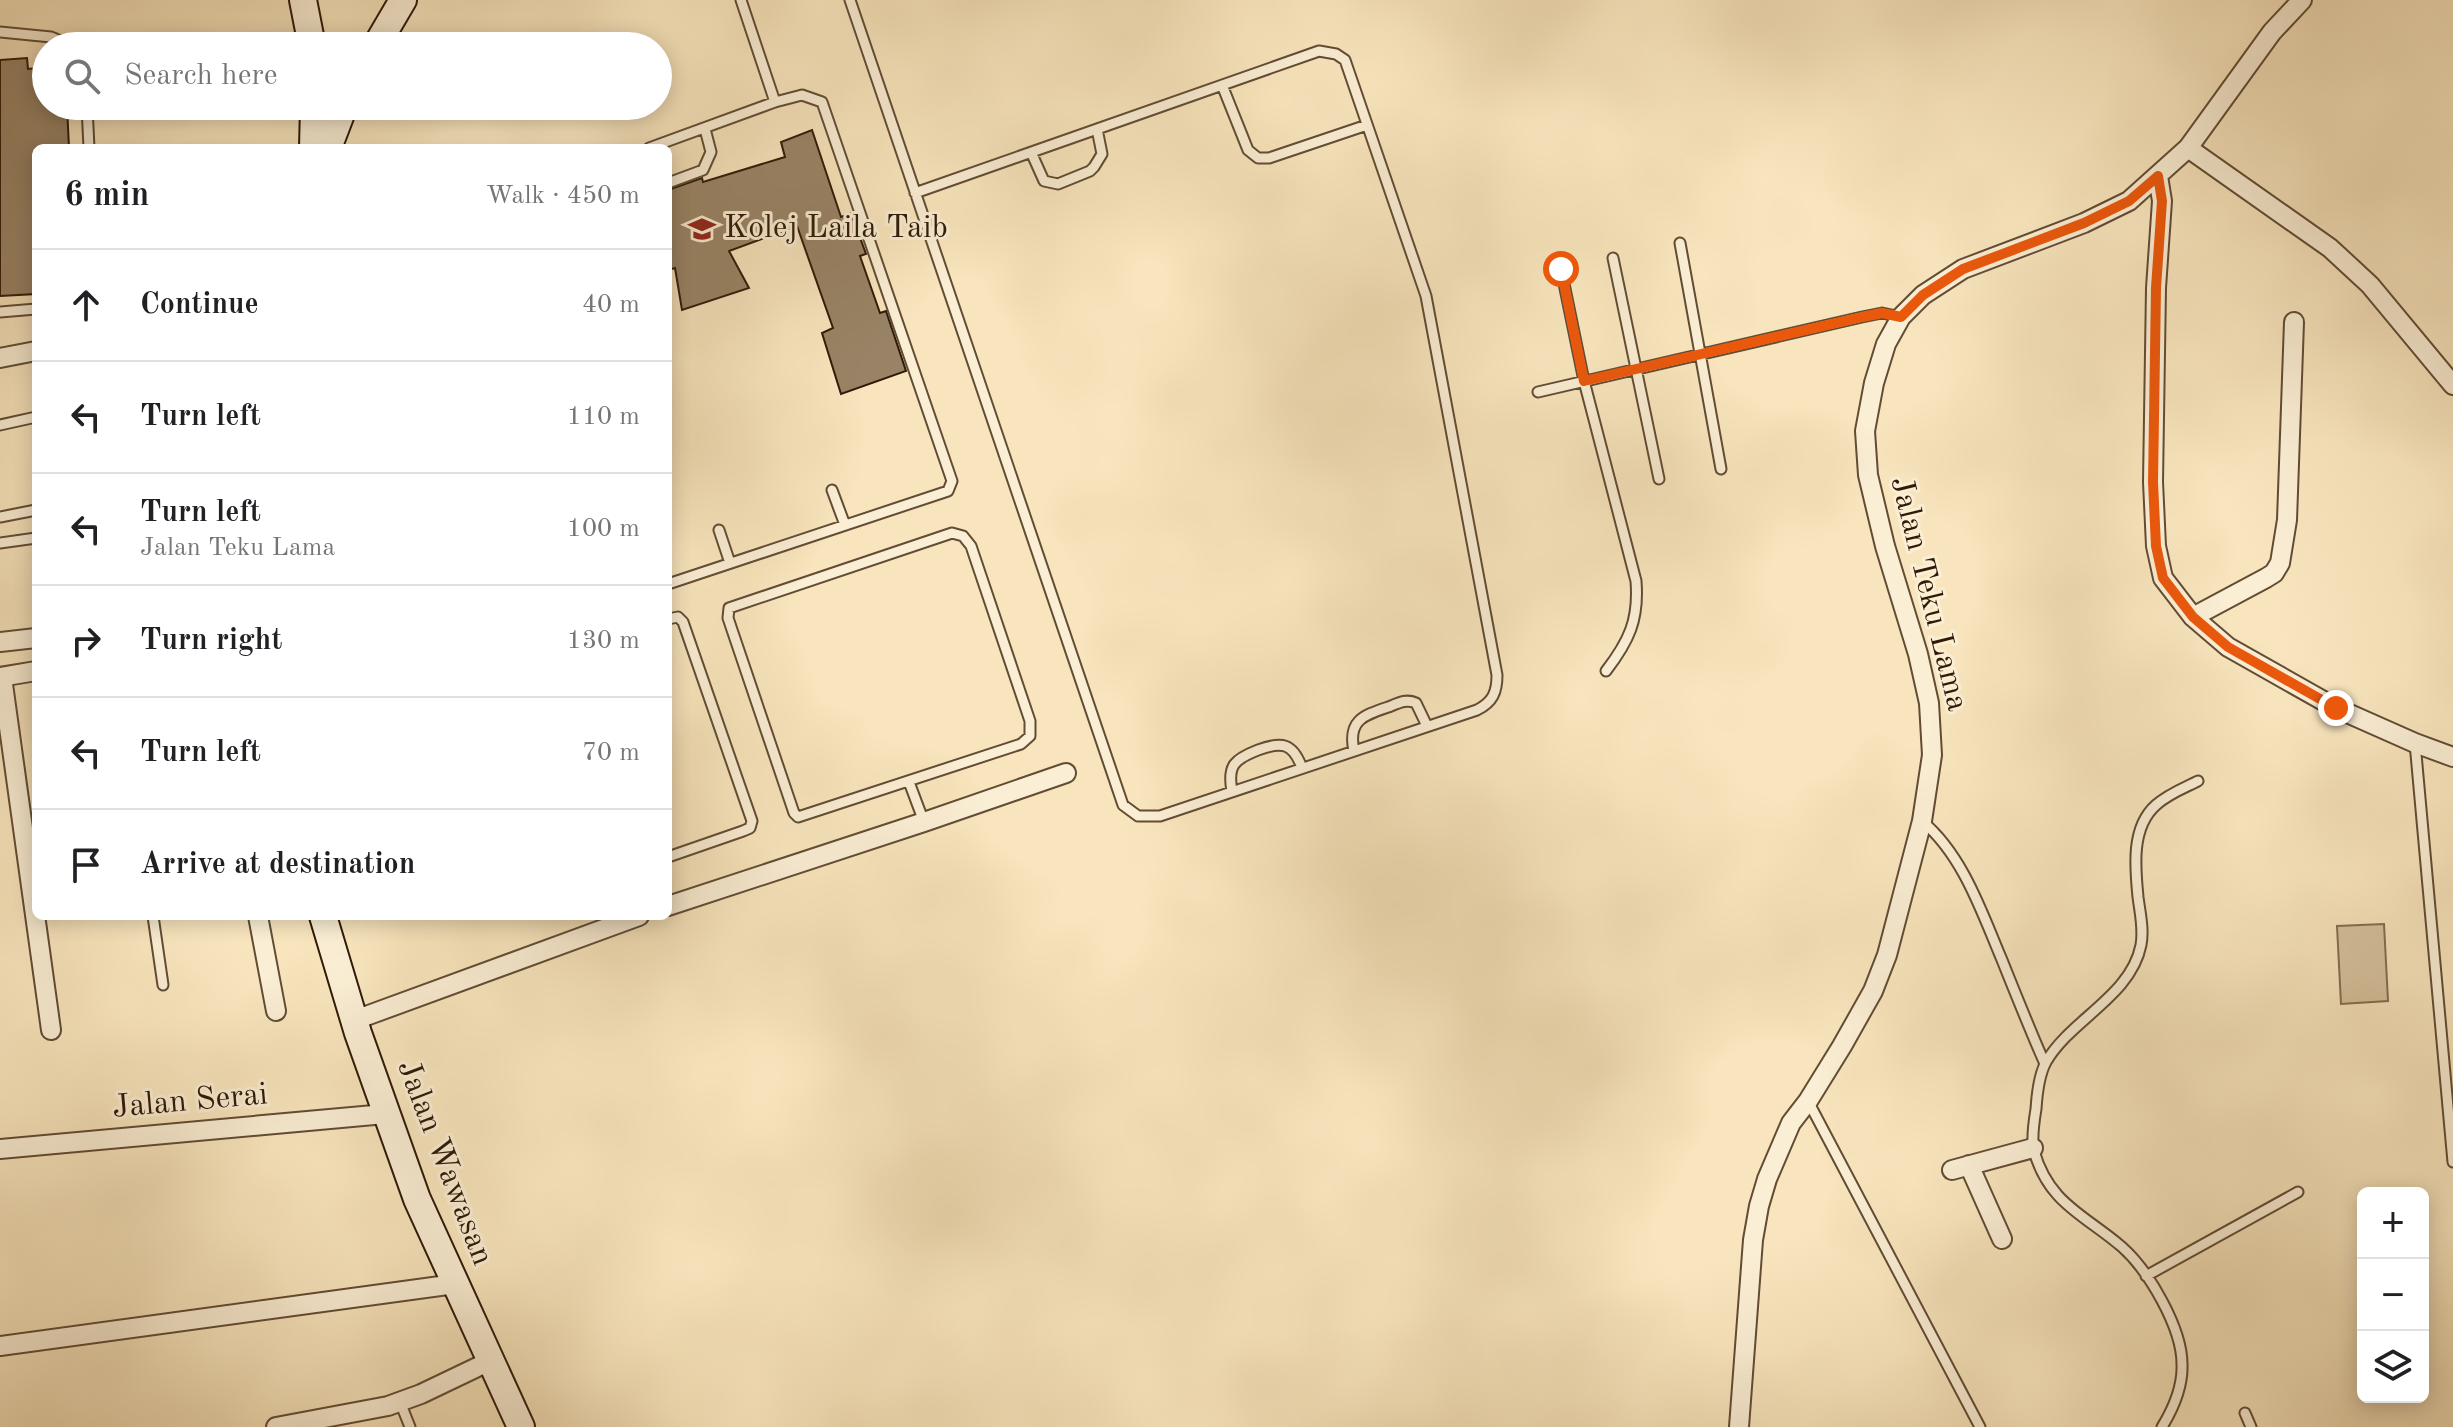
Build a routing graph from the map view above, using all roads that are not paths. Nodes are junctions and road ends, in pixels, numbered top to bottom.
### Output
1 (303, 0) edge
2 (403, 0) edge
3 (741, 0) edge
4 (850, 0) edge
5 (2302, 0) edge
6 (0, 32) edge
7 (309, 32) edge
8 (384, 32) edge
9 (32, 35) edge
10 (1222, 85) junction
11 (775, 102) junction
12 (88, 120) edge
13 (314, 120) edge
14 (339, 120) edge
15 (1367, 125) junction
16 (705, 129) junction
17 (1097, 129) junction
18 (89, 144) edge
19 (313, 144) edge
20 (330, 144) edge
21 (661, 144) edge
22 (2188, 148) junction
23 (1031, 152) junction
24 (2158, 176) junction
25 (672, 182) edge
26 (915, 193) junction
27 (1680, 243) dead end
28 (1613, 258) dead end
29 (1561, 269) dead end
30 (32, 309) edge
31 (0, 312) edge
32 (1901, 317) junction
33 (2294, 322) dead end
34 (32, 352) edge
35 (1701, 354) junction
36 (0, 358) edge
37 (1637, 369) junction
38 (1584, 381) junction
39 (2453, 385) edge
40 (1538, 392) dead end
41 (32, 418) edge
42 (0, 425) edge
43 (1721, 469) dead end
44 (1659, 479) dead end
45 (832, 490) dead end
46 (32, 511) edge
47 (0, 517) edge
48 (845, 525) junction
49 (719, 530) dead end
50 (32, 539) edge
51 (0, 543) edge
52 (730, 563) junction
53 (672, 583) edge
54 (2193, 617) junction
55 (672, 618) edge
56 (32, 638) edge
57 (0, 642) edge
58 (1606, 671) dead end
59 (32, 672) edge
60 (1, 677) edge
61 (1427, 726) junction
62 (2415, 743) junction
63 (1354, 751) junction
64 (2453, 757) edge
65 (1302, 768) junction
66 (1066, 773) dead end
67 (2198, 781) dead end
68 (909, 782) junction
69 (1232, 791) junction
70 (1922, 821) junction
71 (924, 822) junction
72 (672, 856) edge
73 (32, 896) edge
74 (672, 905) edge
75 (35, 920) edge
76 (154, 920) edge
77 (259, 920) edge
78 (324, 920) edge
79 (628, 920) edge
80 (163, 985) dead end
81 (276, 1011) dead end
82 (355, 1020) junction
83 (51, 1030) dead end
84 (2045, 1064) junction
85 (1808, 1101) junction
86 (385, 1114) junction
87 (2033, 1148) junction
88 (0, 1149) edge
89 (2453, 1162) edge
90 (2298, 1192) dead end
91 (2002, 1239) dead end
92 (2146, 1276) junction
93 (455, 1284) junction
94 (0, 1346) edge
95 (490, 1361) junction
96 (400, 1402) junction
97 (2245, 1413) dead end
98 (276, 1427) edge
99 (410, 1427) edge
100 (521, 1427) edge
101 (1739, 1427) edge
102 (1980, 1427) edge
103 (2162, 1427) edge
104 (2251, 1427) edge

1 - 7 street
2 - 8 street
3 - 11 lane
4 - 26 lane
5 - 22 street, Jalan Teku Lama
6 - 9 lane
10 - 15 lane
10 - 15 lane
10 - 17 lane
11 - 16 lane
11 - 48 lane
12 - 18 lane
13 - 19 street
14 - 20 street
15 - 61 lane
16 - 21 lane
16 - 25 lane
17 - 23 lane
17 - 23 lane
22 - 24 street, Jalan Teku Lama
22 - 39 street
23 - 26 lane
24 - 32 street, Jalan Teku Lama
24 - 54 street
26 - 69 lane
27 - 35 lane
28 - 37 lane
29 - 38 lane
30 - 31 lane
32 - 35 lane
32 - 70 street, Jalan Teku Lama
33 - 54 street
34 - 36 street
35 - 37 lane
35 - 43 lane
37 - 38 lane
37 - 44 lane
38 - 40 lane
38 - 58 lane
41 - 42 lane
45 - 48 lane
46 - 47 lane
48 - 52 lane
49 - 52 lane
50 - 51 lane
52 - 53 lane
54 - 62 street
55 - 72 lane
56 - 57 street
59 - 60 street
60 - 73 street
61 - 63 lane
61 - 63 lane
62 - 64 street
62 - 89 lane
63 - 65 lane
65 - 69 lane
65 - 69 lane
66 - 71 street
67 - 84 lane
68 - 68 lane
68 - 71 lane
70 - 84 lane
70 - 85 street, Jalan Teku Lama
71 - 74 street
75 - 83 street
76 - 80 lane
77 - 81 street
78 - 82 street, Jalan Wawasan
79 - 82 street
82 - 86 street, Jalan Wawasan
84 - 87 lane
85 - 101 street, Jalan Teku Lama
85 - 102 lane
86 - 88 street, Jalan Serai
86 - 93 street, Jalan Wawasan
87 - 91 street
87 - 92 lane
90 - 92 lane
92 - 103 lane
93 - 94 street
93 - 95 street, Jalan Wawasan
95 - 96 street
95 - 100 street, Jalan Wawasan
96 - 98 street
96 - 99 lane
97 - 104 lane

